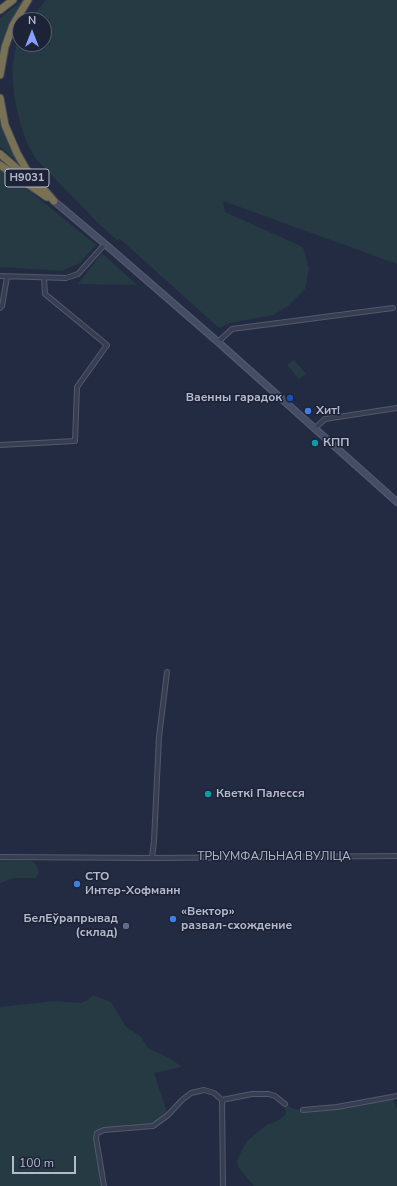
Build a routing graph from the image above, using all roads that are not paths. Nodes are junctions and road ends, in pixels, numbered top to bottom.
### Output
1 (13, 0) edge
2 (28, 0) edge
3 (0, 10) edge
4 (2, 49) edge
5 (0, 75) edge
6 (0, 98) edge
7 (0, 154) edge
8 (0, 165) edge
9 (54, 201) junction
10 (105, 244) junction
11 (0, 276) edge
12 (7, 277) junction
13 (44, 279) junction
14 (0, 308) edge
15 (393, 308) dead end
16 (218, 342) junction
17 (397, 408) edge
18 (314, 428) junction
19 (0, 444) edge
20 (397, 502) edge
21 (167, 672) dead end
22 (397, 856) edge
23 (0, 857) edge
24 (152, 858) junction
25 (397, 1096) edge
26 (222, 1100) junction
27 (285, 1104) dead end
28 (303, 1110) dead end
29 (104, 1186) edge
30 (223, 1186) edge

1 - 3 highway
2 - 4 highway
4 - 5 highway
6 - 9 highway, Н9031
7 - 9 highway, Н9031
8 - 9 highway, Н9031
9 - 10 main road, Н9031
10 - 13 street
10 - 16 main road, Н9031
11 - 12 street
12 - 13 street
12 - 14 street
13 - 19 street
15 - 16 street
16 - 18 main road, Н9031
17 - 18 street
18 - 20 main road, Н9031
21 - 24 street
22 - 24 street, ТРЫУМФАЛЬНАЯ ВУЛІЦА
23 - 24 street, ТРЫУМФАЛЬНАЯ ВУЛІЦА
25 - 28 street
26 - 27 street
26 - 29 street
26 - 30 street

